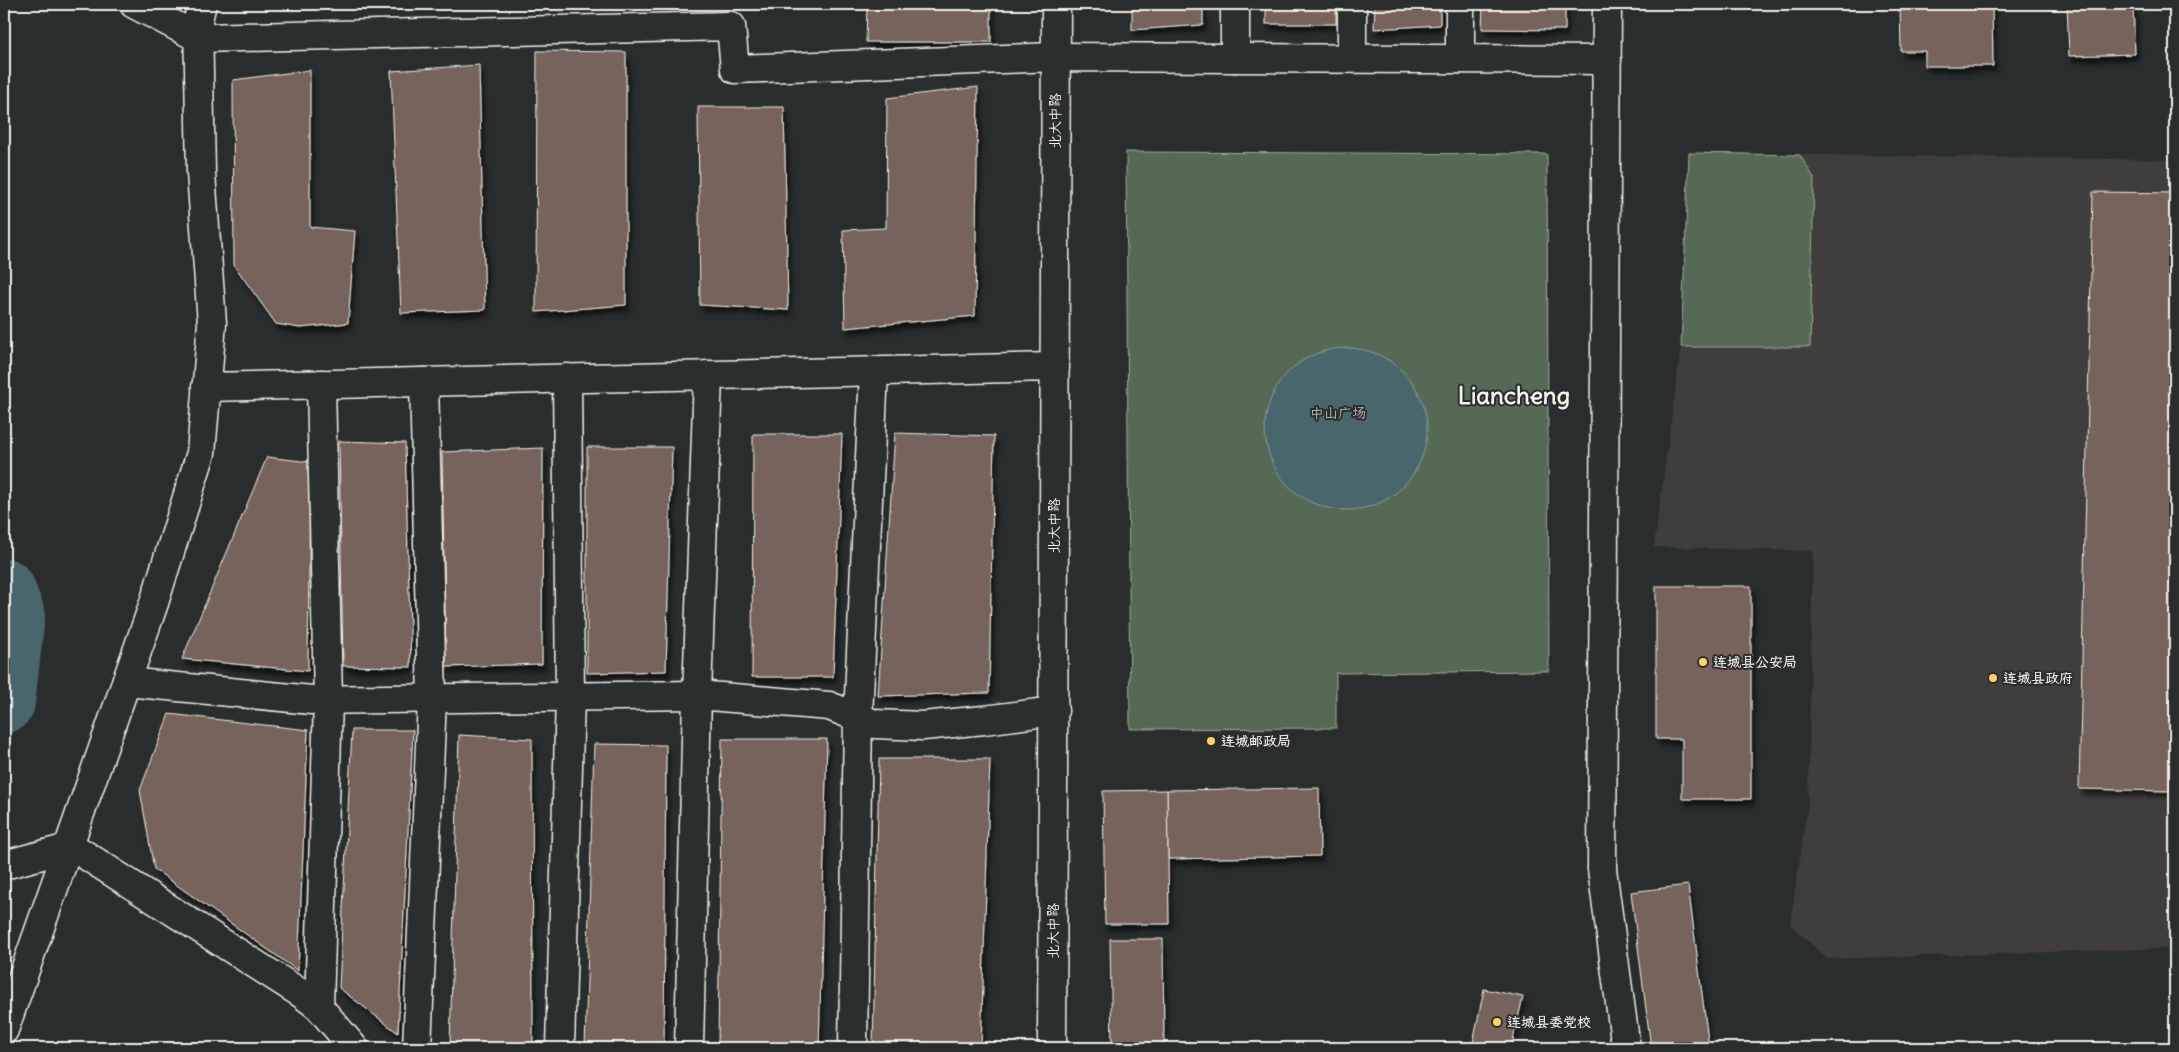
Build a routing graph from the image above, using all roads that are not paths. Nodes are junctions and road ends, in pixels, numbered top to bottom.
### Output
1 (134, 4) edge
2 (202, 4) edge
3 (1056, 4) edge
4 (1235, 4) edge
5 (1352, 4) edge
6 (1460, 4) edge
7 (1607, 4) edge
8 (198, 38) junction
9 (1056, 57) junction
10 (1235, 58) junction
11 (1352, 58) junction
12 (1460, 59) junction
13 (1607, 60) junction
14 (1055, 368) junction
15 (874, 371) junction
16 (708, 375) junction
17 (567, 378) junction
18 (424, 382) junction
19 (321, 384) junction
20 (206, 387) junction
21 (126, 682) junction
22 (697, 695) junction
23 (570, 697) junction
24 (432, 699) junction
25 (328, 700) junction
26 (1054, 711) junction
27 (858, 717) junction
28 (68, 848) junction
29 (4, 865) edge
30 (319, 1007) junction
31 (4, 1030) edge
32 (354, 1048) edge
33 (418, 1048) edge
34 (560, 1048) edge
35 (689, 1048) edge
36 (853, 1048) edge
37 (1052, 1048) edge
38 (1626, 1048) edge

1 - 8 street
2 - 8 street
3 - 9 street, 北大中路
4 - 10 street
5 - 11 street
6 - 12 street
7 - 13 street
8 - 9 street
8 - 20 street
9 - 10 street
9 - 14 street, 北大中路
10 - 11 street
11 - 12 street
12 - 13 street
13 - 38 street
14 - 15 street
14 - 26 street, 北大中路
15 - 16 street
15 - 27 street
16 - 17 street
16 - 22 street
17 - 18 street
17 - 23 street
18 - 19 street
18 - 24 street
19 - 20 street
19 - 25 street
20 - 21 street
21 - 25 street
21 - 28 street
22 - 23 street
22 - 27 street
22 - 35 street
23 - 24 street
23 - 34 street
24 - 25 street
24 - 33 street
25 - 30 street
26 - 27 street
26 - 37 street, 北大中路
27 - 36 street
28 - 29 street
28 - 30 street
28 - 31 street
30 - 32 street

